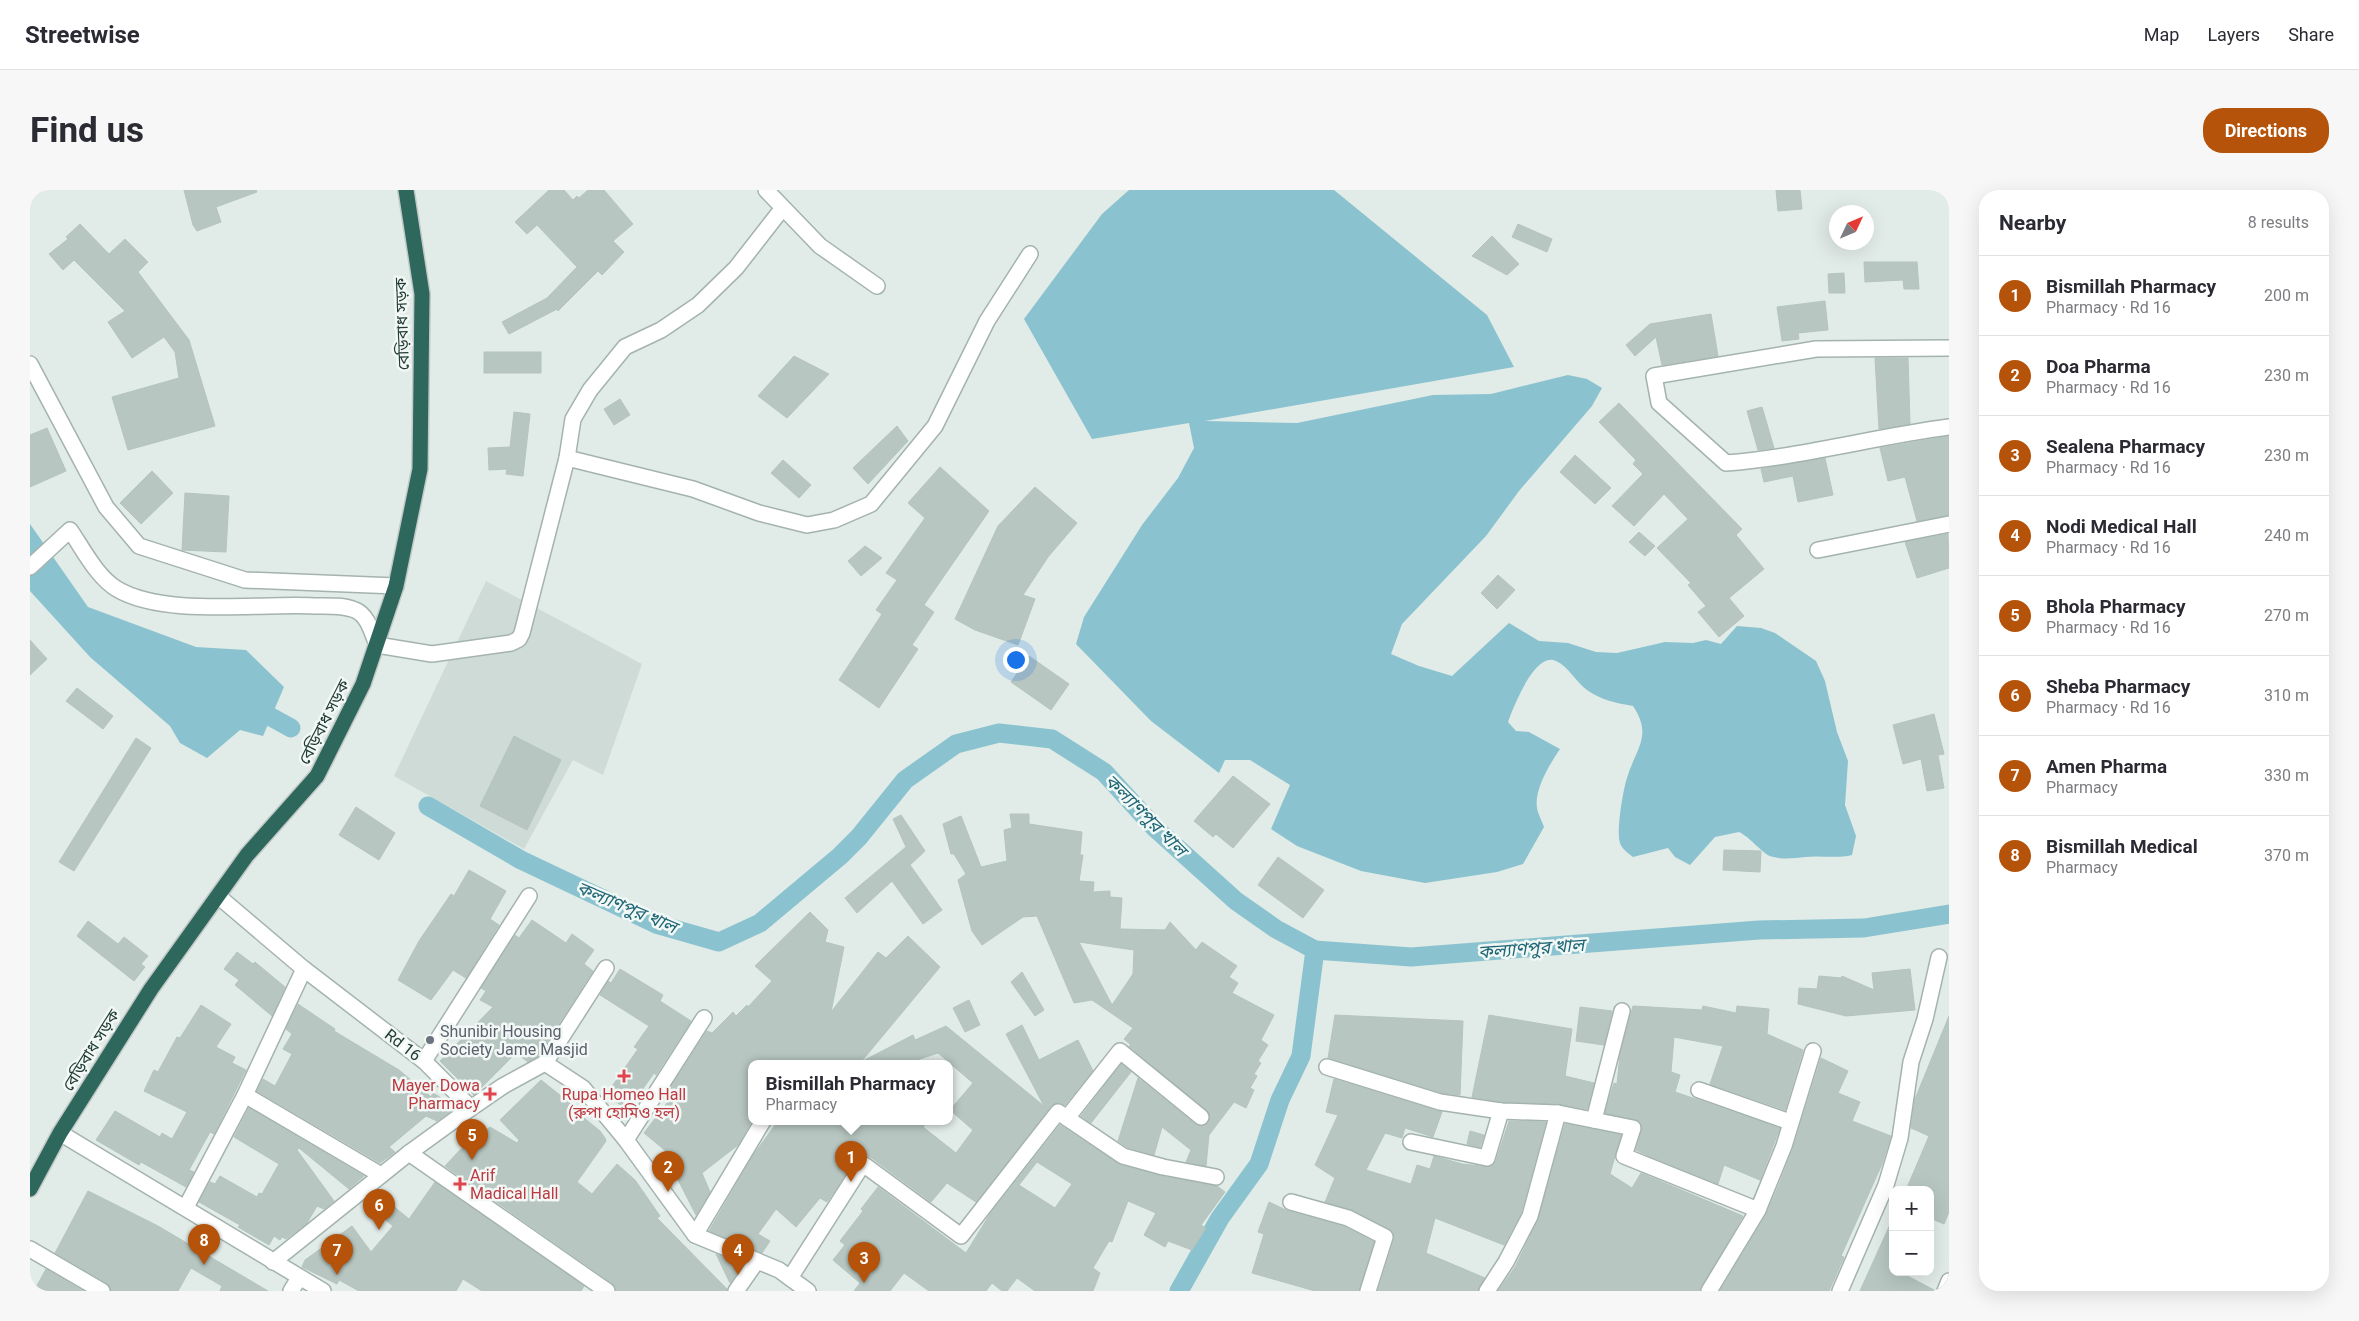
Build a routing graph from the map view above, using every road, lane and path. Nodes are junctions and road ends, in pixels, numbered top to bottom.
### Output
1 (406, 190) edge
2 (766, 190) edge
3 (782, 209) junction
4 (1030, 254) dead end
5 (877, 286) dead end
6 (1949, 348) edge
7 (30, 364) edge
8 (1949, 427) edge
9 (567, 458) junction
10 (1949, 524) edge
11 (1818, 550) dead end
12 (30, 567) edge
13 (396, 586) junction
14 (377, 645) junction
15 (218, 896) junction
16 (529, 896) dead end
17 (1939, 957) dead end
18 (606, 968) dead end
19 (304, 969) junction
20 (1622, 1011) dead end
21 (704, 1018) dead end
22 (1813, 1051) dead end
23 (424, 1061) junction
24 (545, 1062) junction
25 (1327, 1067) dead end
26 (1699, 1090) dead end
27 (245, 1095) junction
28 (471, 1108) junction
29 (1501, 1110) junction
30 (1558, 1113) junction
31 (1201, 1117) dead end
32 (1067, 1118) junction
33 (1594, 1120) junction
34 (1790, 1122) junction
35 (761, 1125) edge
36 (60, 1133) junction
37 (626, 1140) junction
38 (1411, 1142) dead end
39 (408, 1153) junction
40 (382, 1175) junction
41 (1216, 1177) dead end
42 (30, 1189) edge
43 (1292, 1202) dead end
44 (186, 1207) junction
45 (1758, 1210) junction
46 (695, 1235) junction
47 (30, 1249) edge
48 (757, 1261) junction
49 (273, 1262) junction
50 (790, 1278) junction
51 (1949, 1281) edge
52 (295, 1284) edge
53 (102, 1291) edge
54 (323, 1291) edge
55 (606, 1291) edge
56 (736, 1291) edge
57 (808, 1291) edge
58 (1368, 1291) edge
59 (1487, 1291) edge
60 (1708, 1291) edge
61 (1840, 1291) edge
62 (1945, 1291) edge

1 - 13 highway, বেড়িবাধ সড়ক
2 - 3 street
3 - 5 street
3 - 9 street
4 - 9 street
6 - 8 street
7 - 13 street
9 - 14 street
10 - 11 street
12 - 14 street
13 - 14 highway, বেড়িবাধ সড়ক
14 - 15 highway, বেড়িবাধ সড়ক
15 - 19 street, Rd 16
15 - 36 highway, বেড়িবাধ সড়ক
16 - 23 street
17 - 61 street
18 - 24 street
19 - 23 street, Rd 16
19 - 27 street
20 - 33 street
21 - 37 street
22 - 34 street
23 - 28 street, Rd 16
24 - 28 street
24 - 37 street
25 - 29 street
26 - 34 street
27 - 40 street
27 - 44 street
28 - 39 street
29 - 30 street
29 - 38 street
30 - 33 street
30 - 59 street
31 - 32 street
32 - 41 street
32 - 50 street
33 - 45 street
34 - 45 street
35 - 46 street
36 - 42 highway, বেড়িবাধ সড়ক
36 - 44 street
37 - 46 street
39 - 40 street
39 - 55 street
40 - 49 street
43 - 58 street
44 - 49 street
45 - 60 street
46 - 48 street
47 - 53 street
48 - 50 street
48 - 56 street
49 - 52 street
50 - 57 street
51 - 62 street
52 - 54 street

